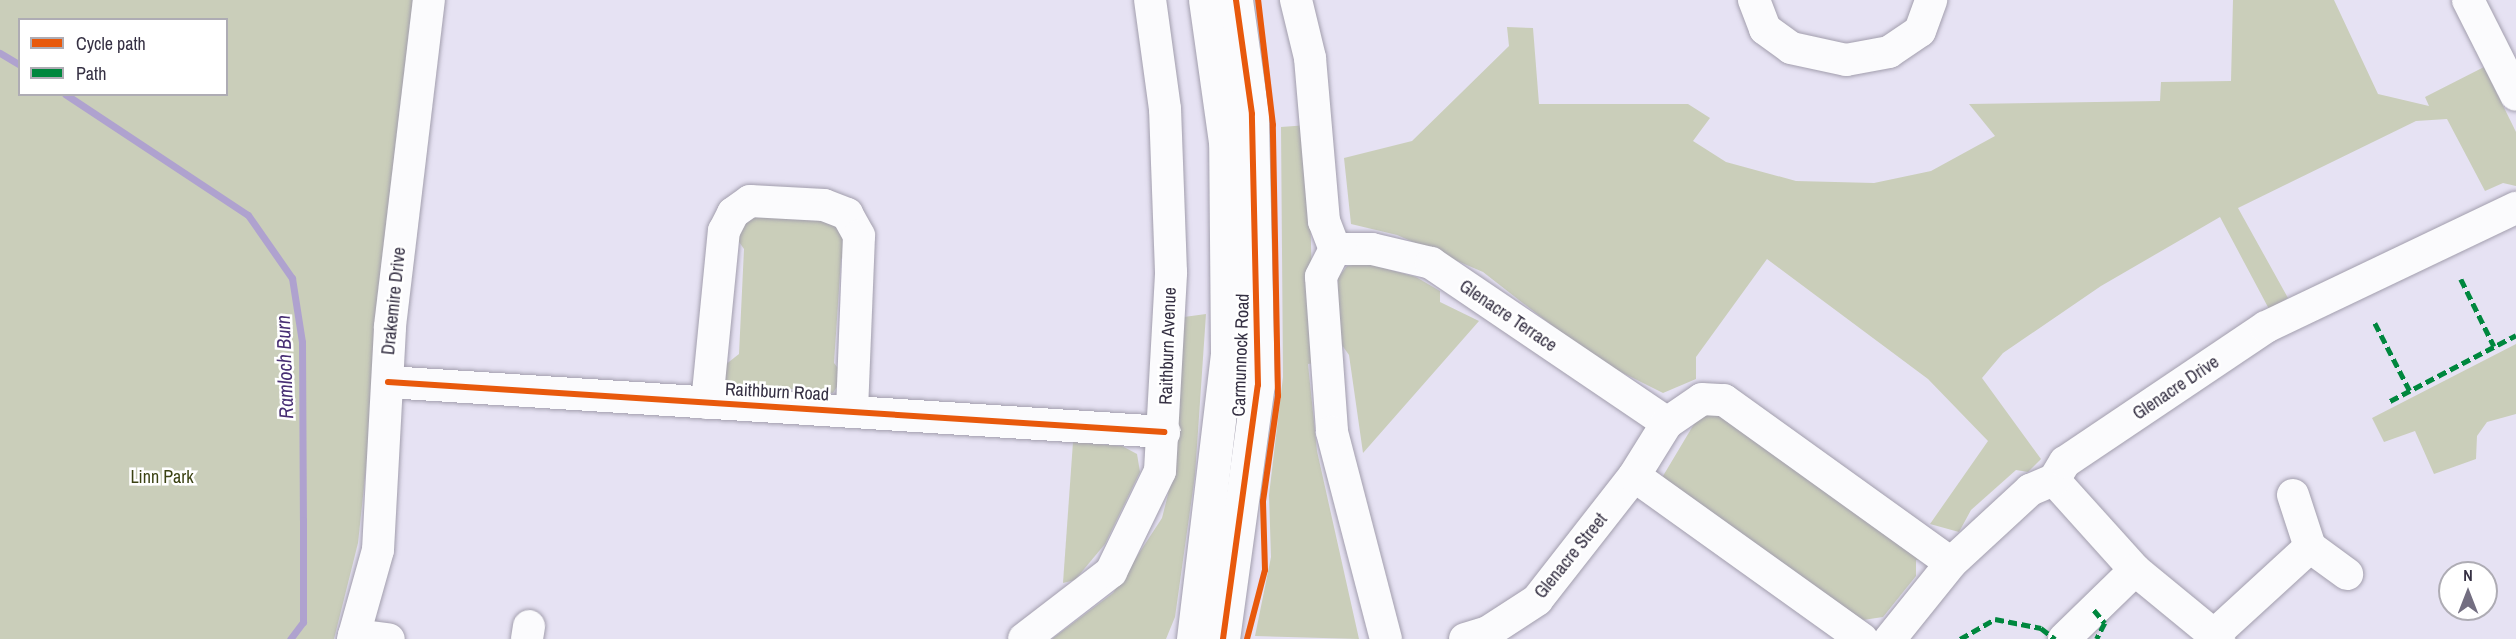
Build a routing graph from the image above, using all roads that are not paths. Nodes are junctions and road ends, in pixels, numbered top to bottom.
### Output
1 (429, 0) edge
2 (1150, 0) edge
3 (1205, 0) edge
4 (1236, 0) edge
5 (1296, 0) edge
6 (1755, 0) edge
7 (1931, 0) edge
8 (2468, 0) edge
9 (2516, 95) edge
10 (2516, 208) edge
11 (1335, 249) junction
12 (387, 382) junction
13 (706, 403) junction
14 (852, 411) junction
15 (1667, 423) junction
16 (1164, 432) junction
17 (1634, 476) junction
18 (2054, 480) junction
19 (2293, 495) dead end
20 (2310, 547) junction
21 (1951, 563) junction
22 (2135, 570) junction
23 (2348, 574) dead end
24 (354, 637) edge
25 (2217, 637) edge
26 (389, 639) edge
27 (1024, 639) edge
28 (1193, 639) edge
29 (1223, 639) edge
30 (1386, 639) edge
31 (1466, 639) edge
32 (1862, 639) edge
33 (1890, 639) edge
34 (2064, 639) edge

1 - 12 street, Drakemire Drive
2 - 16 street, Raithburn Avenue
3 - 28 main road, Carmunnock Road
4 - 29 main road, Carmunnock Road
5 - 11 street
6 - 7 street
8 - 9 street
10 - 18 street, Glenacre Drive
11 - 15 street, Glenacre Terrace
11 - 30 street
12 - 13 street, Raithburn Road
12 - 24 street, Drakemire Drive
13 - 14 street, Raithburn Road
13 - 14 street, Raithburn Road
14 - 16 street, Raithburn Road
15 - 17 street
15 - 21 street
16 - 27 street, Raithburn Avenue
17 - 31 street, Glenacre Street
17 - 32 street
18 - 21 street, Glenacre Drive
18 - 22 street
19 - 20 street
20 - 23 street
20 - 25 street
21 - 33 street, Glenacre Drive
22 - 25 street
22 - 34 street
24 - 26 street, Drakemire Drive

